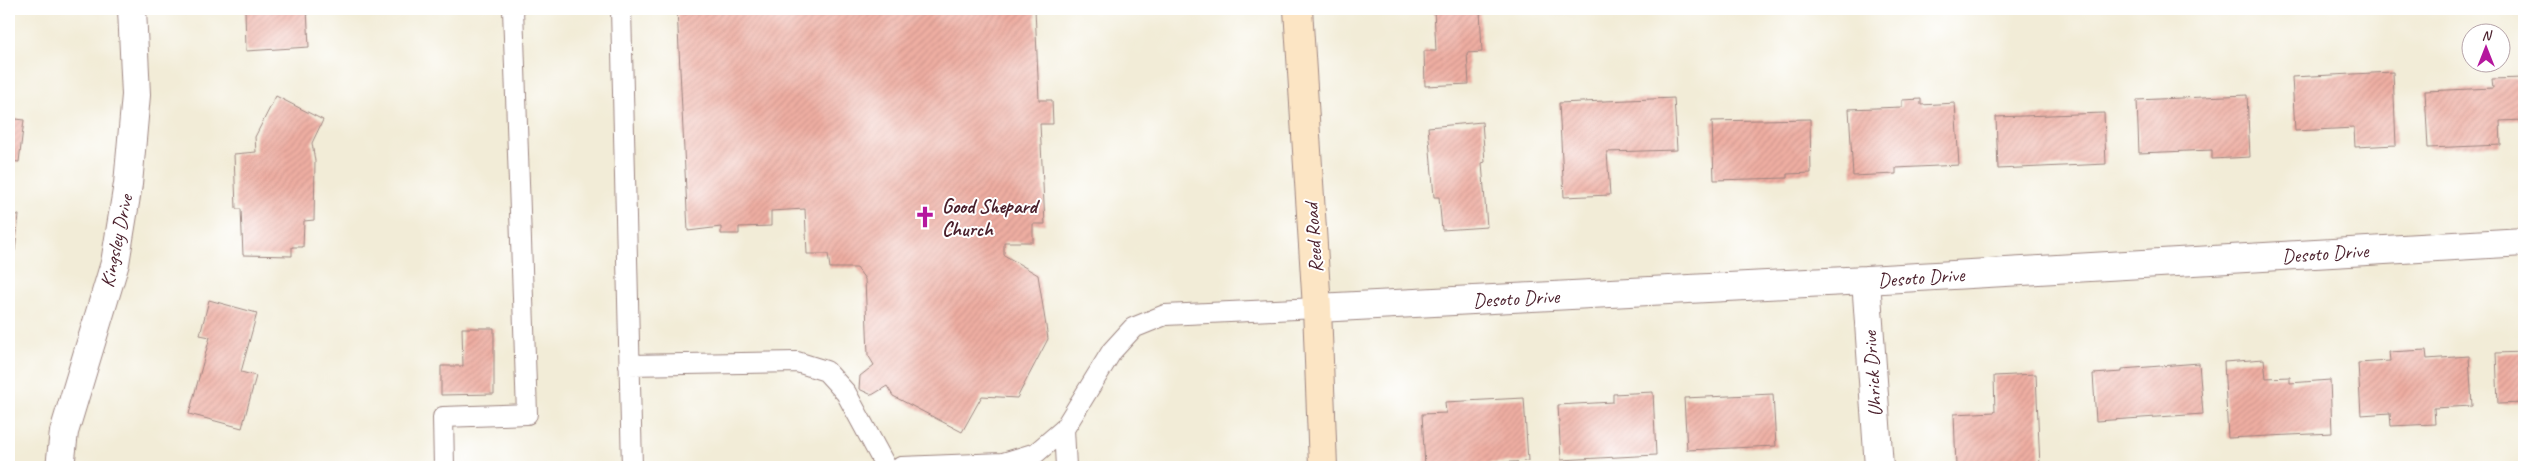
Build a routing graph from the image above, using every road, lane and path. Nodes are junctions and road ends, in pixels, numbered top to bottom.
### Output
1 (132, 9) edge
2 (513, 9) edge
3 (621, 9) edge
4 (1298, 9) edge
5 (2524, 242) edge
6 (1866, 280) junction
7 (1317, 308) junction
8 (630, 365) junction
9 (1064, 429) junction
10 (60, 467) edge
11 (444, 467) edge
12 (632, 467) edge
13 (886, 467) edge
14 (901, 467) edge
15 (1066, 467) edge
16 (1323, 467) edge
17 (1879, 467) edge

1 - 10 street, Kingsley Drive
2 - 11 lane
3 - 8 lane
4 - 7 main road, Reed Road
5 - 6 street, Desoto Drive
6 - 7 street, Desoto Drive
6 - 17 street, Uhrick Drive
7 - 9 lane
7 - 16 main road, Reed Road
8 - 12 lane
8 - 13 lane
9 - 14 lane
9 - 15 lane

